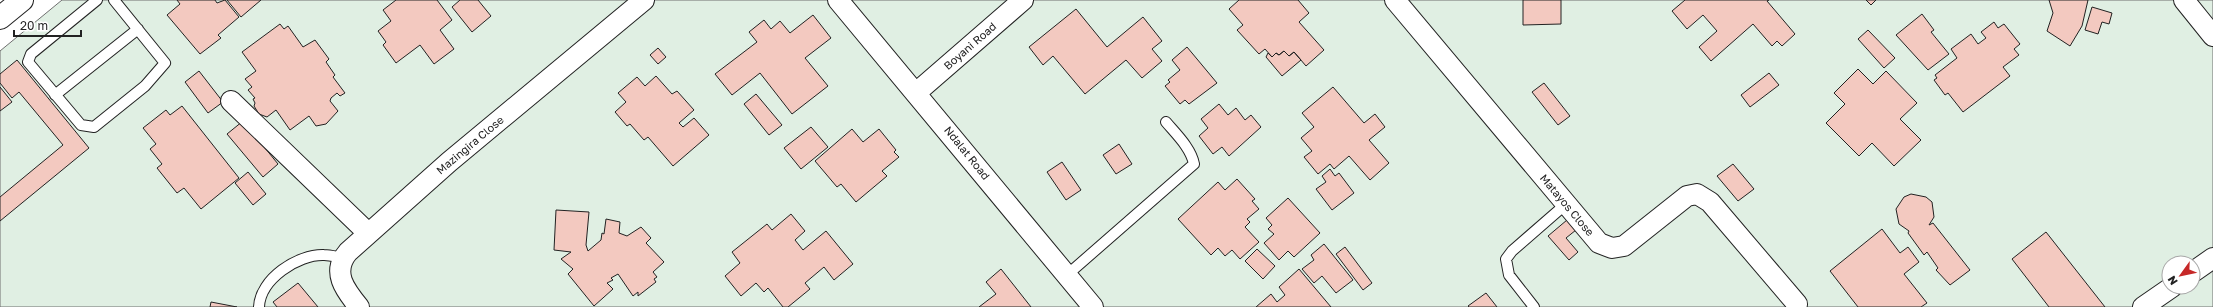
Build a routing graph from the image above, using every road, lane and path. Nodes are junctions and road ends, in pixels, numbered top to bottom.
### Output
1 (22, 0) edge
2 (98, 0) edge
3 (114, 0) edge
4 (644, 0) edge
5 (838, 0) edge
6 (1023, 0) edge
7 (1394, 0) edge
8 (2184, 0) edge
9 (0, 18) edge
10 (138, 28) junction
11 (2213, 36) edge
12 (916, 92) junction
13 (55, 95) junction
14 (231, 101) dead end
15 (1166, 122) dead end
16 (1566, 204) junction
17 (368, 233) junction
18 (343, 258) junction
19 (2213, 258) edge
20 (2201, 266) edge
21 (1067, 275) junction
22 (2161, 295) edge
23 (1797, 304) dead end
24 (259, 307) edge
25 (360, 307) edge
26 (1094, 307) edge
27 (1534, 307) edge
28 (2143, 307) edge

1 - 9 street
2 - 13 lane
3 - 10 lane
4 - 17 street, Mazingira Close
5 - 12 street, Ndalat Road
6 - 12 street, Boyani Road
7 - 16 street, Matayos Close
8 - 11 street
10 - 13 lane
10 - 13 lane
12 - 21 street, Ndalat Road
14 - 17 street
15 - 21 lane
16 - 23 street, Matayos Close
16 - 27 lane
17 - 18 street, Mazingira Close
18 - 24 lane
18 - 25 street
19 - 20 street
21 - 26 street, Ndalat Road
22 - 28 street

